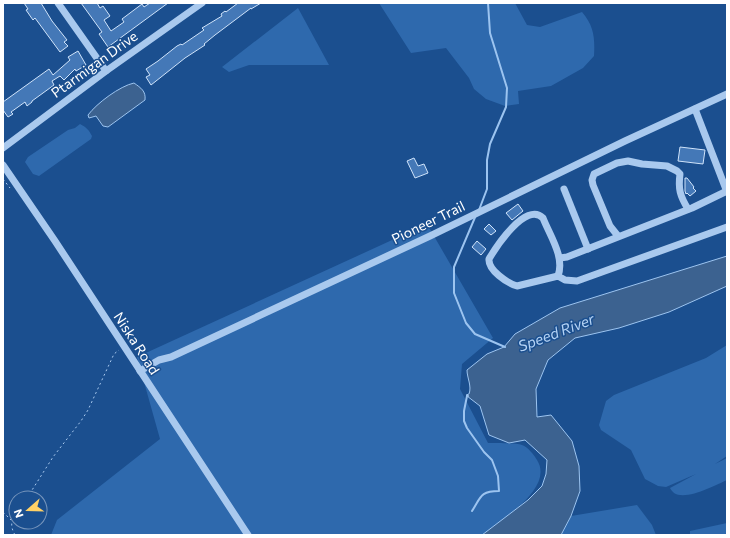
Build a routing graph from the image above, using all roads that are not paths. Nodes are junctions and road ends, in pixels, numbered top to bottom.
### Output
1 (58, 3) edge
2 (202, 3) edge
3 (106, 72) junction
4 (727, 94) edge
5 (695, 109) junction
6 (3, 148) edge
7 (3, 165) edge
8 (564, 189) dead end
9 (727, 192) edge
10 (688, 209) junction
11 (727, 227) edge
12 (618, 236) junction
13 (588, 249) junction
14 (560, 258) junction
15 (558, 276) junction
16 (140, 371) junction
17 (248, 535) edge

1 - 3 street
2 - 3 street, Ptarmigan Drive
3 - 6 street, Ptarmigan Drive
4 - 5 street, Pioneer Trail
5 - 9 street
5 - 16 street, Pioneer Trail
7 - 16 street, Niska Road
8 - 13 street
9 - 10 street
10 - 12 street
10 - 12 street
11 - 15 street
12 - 13 street
13 - 14 street
14 - 15 street
14 - 15 street
16 - 17 street, Niska Road

